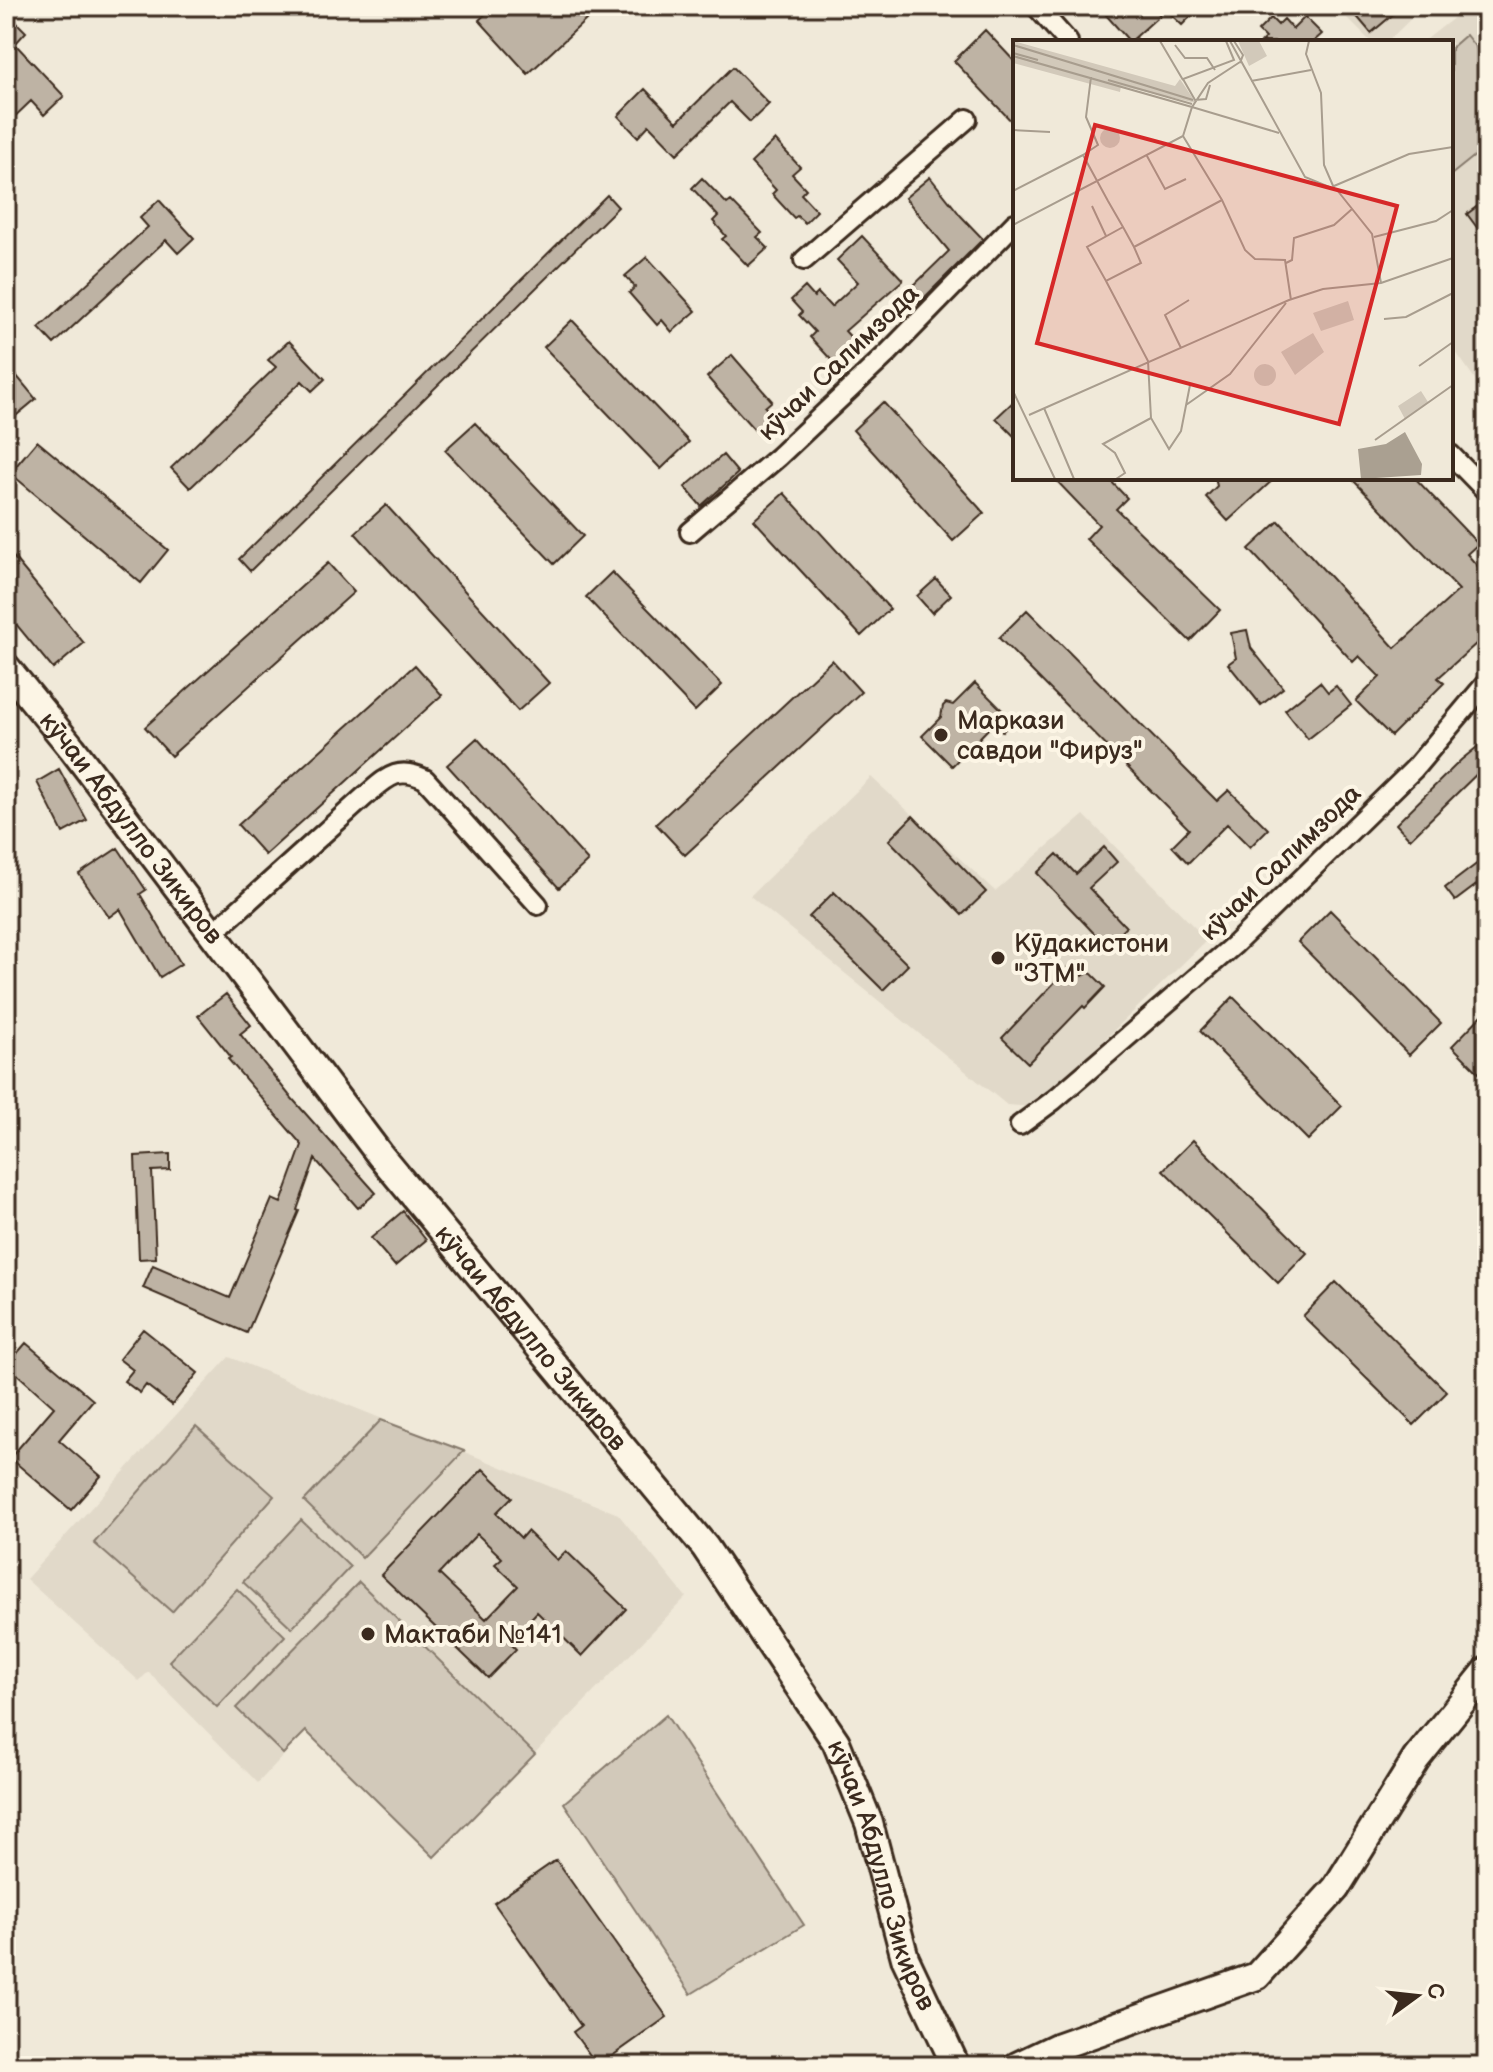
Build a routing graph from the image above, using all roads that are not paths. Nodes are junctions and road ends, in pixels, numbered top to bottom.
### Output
1 (1036, 6) edge
2 (1066, 40) edge
3 (967, 119) dead end
4 (1013, 225) edge
5 (804, 260) dead end
6 (1453, 457) edge
7 (1487, 492) edge
8 (690, 532) dead end
9 (6, 667) edge
10 (1487, 682) edge
11 (538, 905) dead end
12 (212, 934) junction
13 (1020, 1125) dead end
14 (1487, 1671) edge
15 (956, 2066) edge
16 (1017, 2066) edge

1 - 2 street
3 - 5 street
4 - 8 street, кӯчаи Салимзода
6 - 7 street
9 - 12 street, кӯчаи Абдулло Зикиров
10 - 13 street, кӯчаи Салимзода
11 - 12 street
12 - 15 street, кӯчаи Абдулло Зикиров
14 - 16 street

